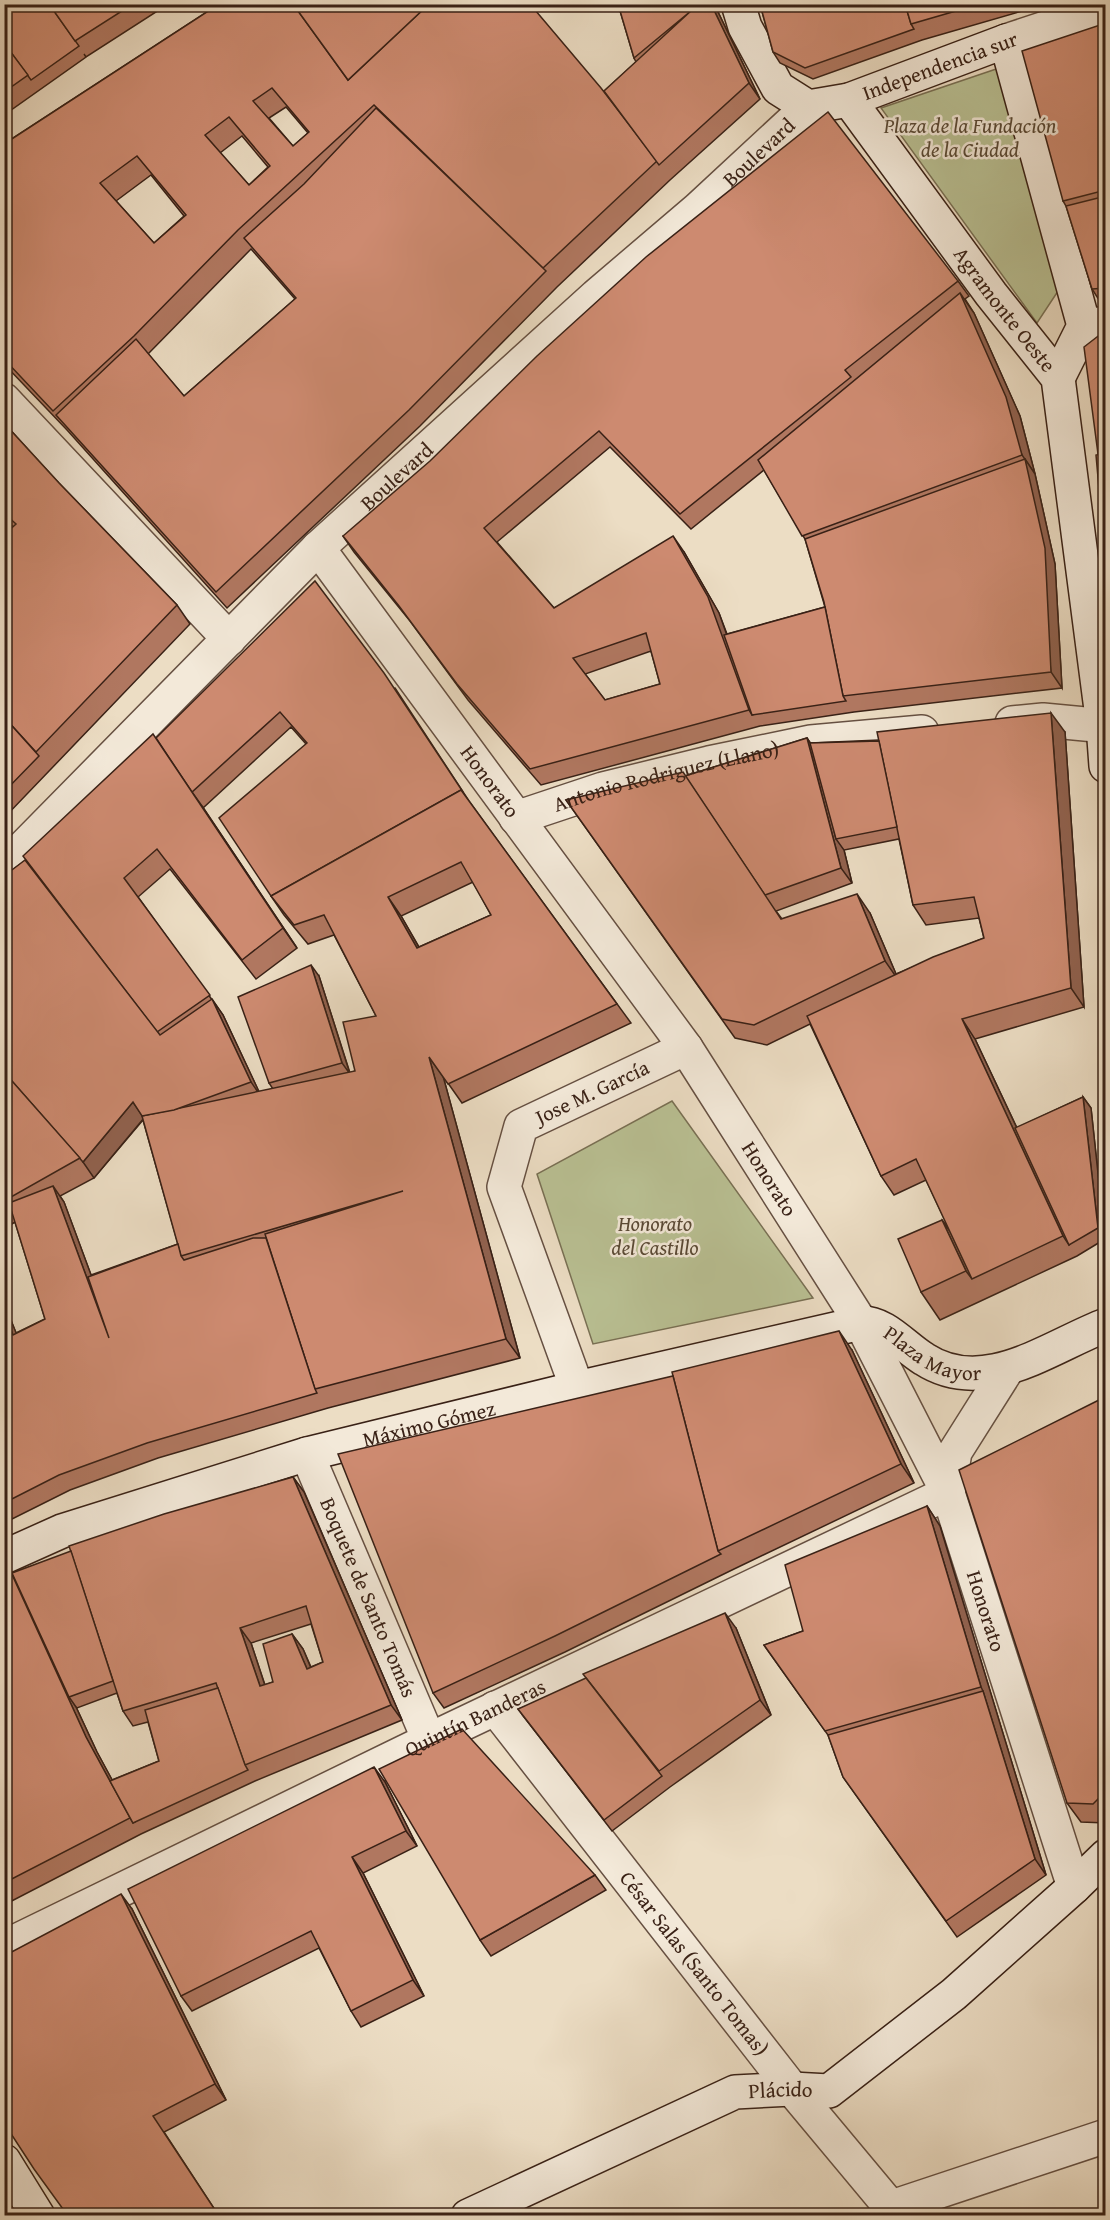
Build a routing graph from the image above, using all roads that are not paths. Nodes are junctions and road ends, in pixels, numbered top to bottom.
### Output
1 (738, 4) edge
2 (1106, 8) edge
3 (1006, 41) junction
4 (849, 99) junction
5 (808, 107) junction
6 (1095, 325) edge
7 (1058, 378) junction
8 (4, 400) edge
9 (318, 548) junction
10 (229, 639) junction
11 (985, 725) edge
12 (1104, 725) edge
13 (950, 729) edge
14 (1106, 766) edge
15 (516, 818) junction
16 (4, 867) edge
17 (686, 1048) junction
18 (861, 1323) junction
19 (1106, 1325) edge
20 (1008, 1368) junction
21 (577, 1388) junction
22 (307, 1454) junction
23 (948, 1493) junction
24 (4, 1557) edge
25 (495, 1708) junction
26 (429, 1740) junction
27 (1106, 1856) edge
28 (1074, 1887) junction
29 (4, 1947) edge
30 (792, 2089) junction
31 (1106, 2136) edge
32 (4, 2161) edge
33 (895, 2211) edge
34 (38, 2216) edge
35 (468, 2216) edge

1 - 5 street
2 - 3 street, Independencia sur
3 - 4 street, Independencia sur
3 - 6 street
4 - 5 street, Independencia sur
4 - 7 street, Agramonte Oeste
5 - 9 street, Boulevard
6 - 7 street
7 - 12 street, Agramonte Oeste
8 - 10 street
9 - 10 street, Boulevard
9 - 15 street, Honorato
10 - 16 street, Boulevard
11 - 12 street
12 - 14 street, Agramonte Oeste
13 - 15 street, Antonio Rodriguez (Llano)
15 - 17 street, Honorato
17 - 18 street, Honorato
17 - 21 street, Jose M. García
18 - 20 street, Plaza Mayor
18 - 21 street, Máximo Gómez
18 - 23 street, Honorato
19 - 20 street, Plaza Mayor
20 - 23 street, Plaza Mayor
21 - 22 street, Máximo Gómez
22 - 24 street, Máximo Gómez
22 - 26 street, Boquete de Santo Tomás
23 - 25 street, Quintín Banderas
23 - 28 street, Honorato
25 - 26 street, Quintín Banderas
25 - 30 street, César Salas (Santo Tomas)
26 - 29 street, Quintín Banderas
27 - 28 street, Plácido
28 - 30 street, Plácido
30 - 33 street, César Salas (Santo Tomas)
30 - 35 street, Plácido
31 - 33 street
32 - 34 street

